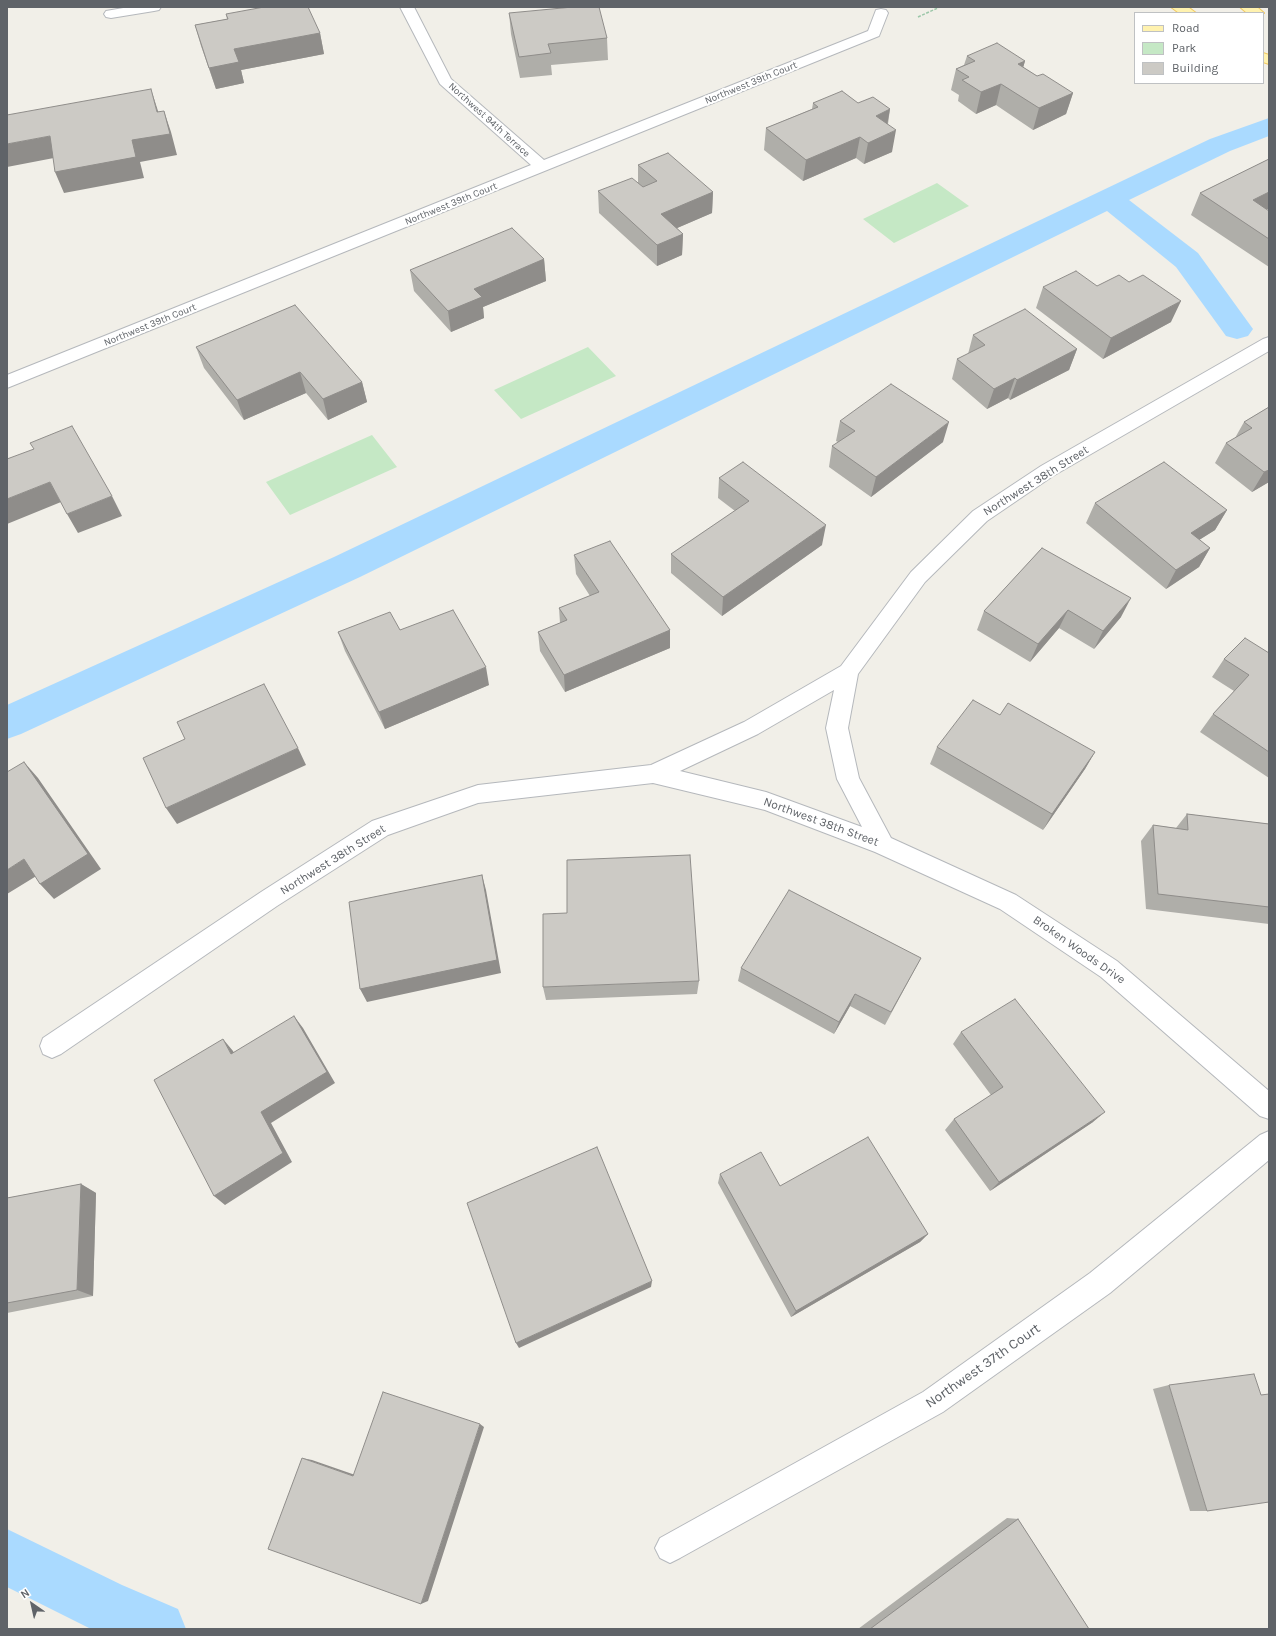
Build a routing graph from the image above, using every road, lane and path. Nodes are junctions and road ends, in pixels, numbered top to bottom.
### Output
1 (154, 7) edge
2 (407, 7) edge
3 (940, 7) edge
4 (1178, 7) edge
5 (1246, 7) edge
6 (1187, 12) edge
7 (1255, 12) edge
8 (881, 13) dead end
9 (111, 14) dead end
10 (918, 17) dead end
11 (542, 167) junction
12 (1269, 343) edge
13 (7, 382) edge
14 (848, 672) junction
15 (653, 774) junction
16 (883, 845) junction
17 (52, 1046) dead end
18 (1269, 1107) edge
19 (1269, 1144) edge
20 (670, 1548) dead end

1 - 9 street
2 - 11 street, Northwest 94th Terrace
3 - 10 path
4 - 6 main road
5 - 7 main road
8 - 11 street, Northwest 39th Court
11 - 13 street, Northwest 39th Court
12 - 14 street, Northwest 38th Street
14 - 15 street, Northwest 38th Street
14 - 16 street, Northwest 38th Street
15 - 16 street, Northwest 38th Street
15 - 17 street, Northwest 38th Street
16 - 18 street, Broken Woods Drive
19 - 20 street, Northwest 37th Court

